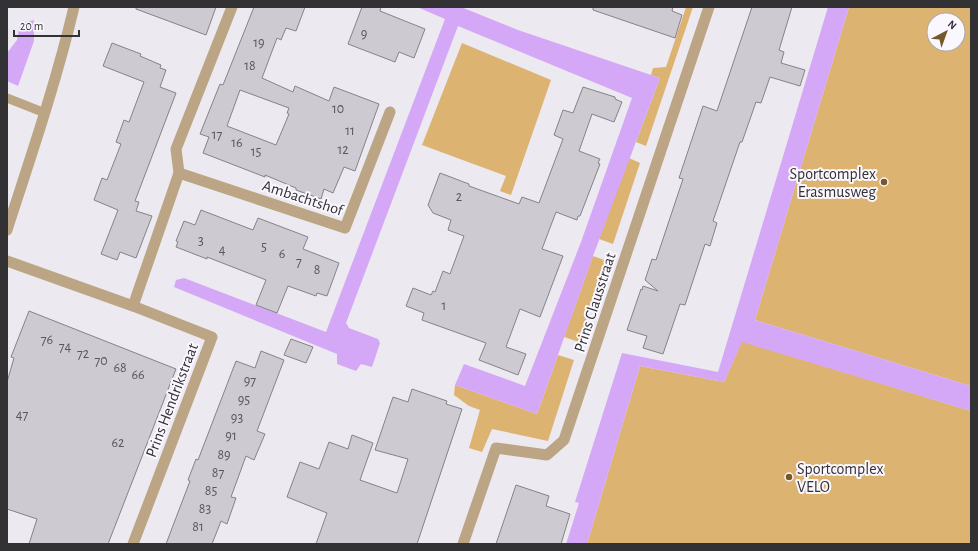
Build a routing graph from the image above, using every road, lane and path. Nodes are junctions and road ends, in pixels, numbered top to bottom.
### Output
1 (74, 7) edge
2 (232, 7) edge
3 (709, 7) edge
4 (7, 98) edge
5 (390, 112) dead end
6 (45, 113) junction
7 (179, 173) junction
8 (7, 230) edge
9 (7, 261) edge
10 (133, 306) junction
11 (133, 544) edge
12 (463, 544) edge

1 - 6 street
2 - 7 street
3 - 12 street, Prins Clausstraat
4 - 6 lane
5 - 7 street, Ambachtshof
6 - 8 street
7 - 10 street
9 - 10 street, Prins Hendrikstraat
10 - 11 street, Prins Hendrikstraat

